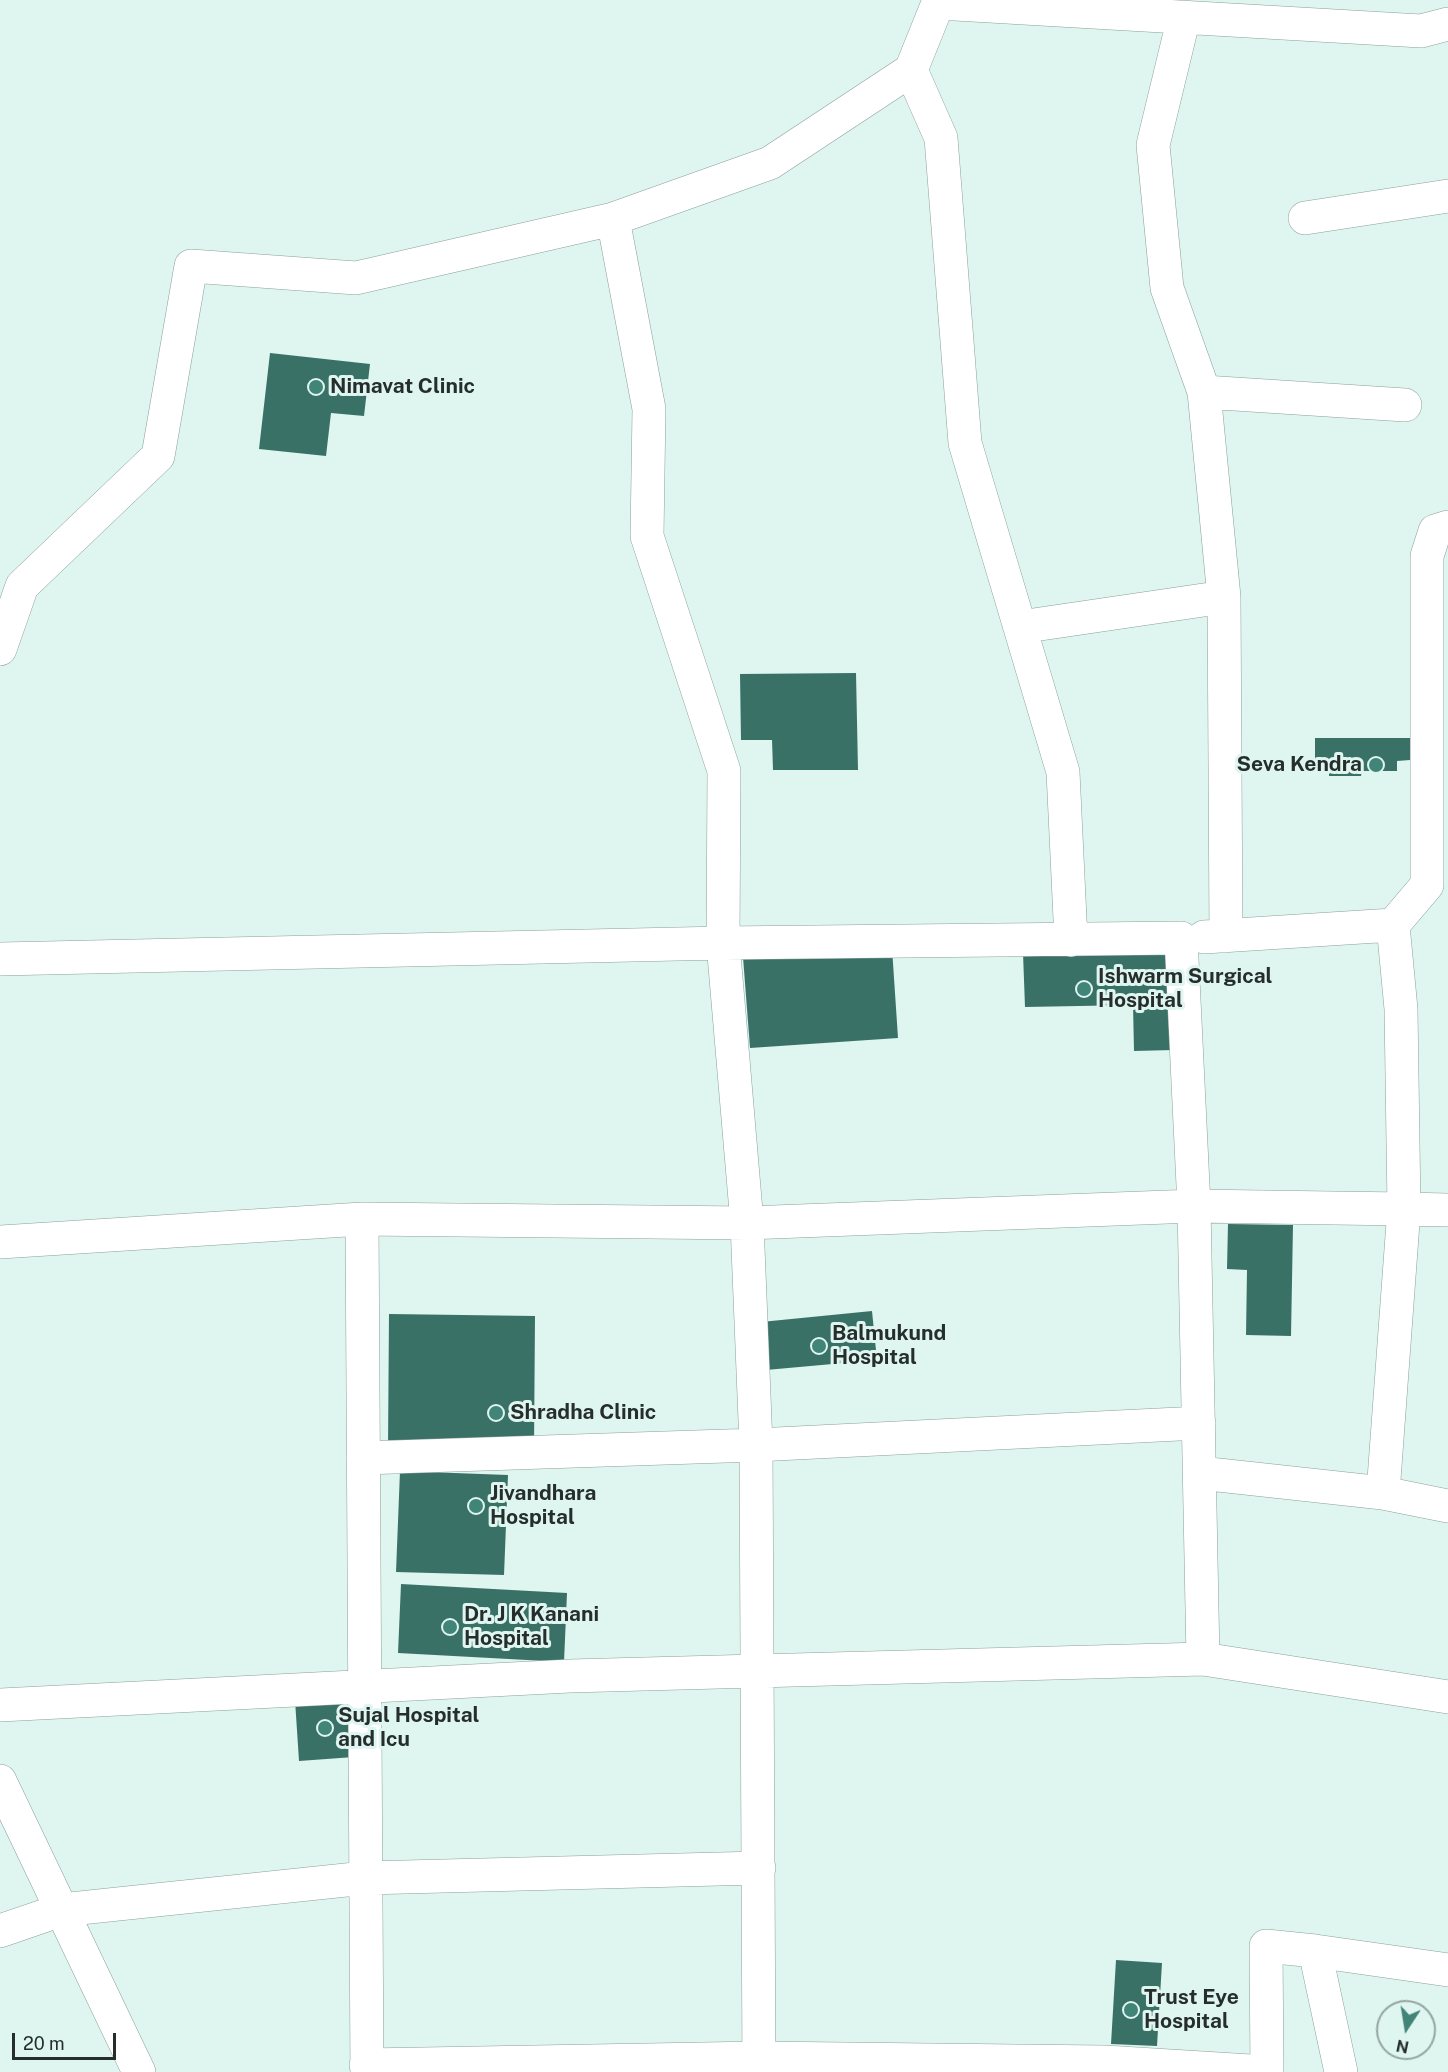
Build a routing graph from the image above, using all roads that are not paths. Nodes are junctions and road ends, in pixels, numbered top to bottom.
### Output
1 (938, 2) edge
2 (1184, 17) junction
3 (1448, 24) edge
4 (911, 70) junction
5 (1448, 196) edge
6 (1305, 218) dead end
7 (613, 219) junction
8 (1204, 392) junction
9 (1405, 405) dead end
10 (1448, 527) edge
11 (1224, 597) junction
12 (1020, 627) junction
13 (0, 649) edge
14 (1393, 925) junction
15 (1226, 936) junction
16 (1181, 938) junction
17 (1071, 940) junction
18 (723, 943) junction
19 (0, 959) edge
20 (1194, 1206) junction
21 (1404, 1209) junction
22 (1448, 1210) edge
23 (362, 1219) junction
24 (747, 1223) junction
25 (0, 1242) edge
26 (1199, 1423) junction
27 (756, 1445) junction
28 (363, 1458) junction
29 (1200, 1473) junction
30 (1383, 1493) junction
31 (1448, 1506) edge
32 (1203, 1659) junction
33 (758, 1671) junction
34 (363, 1686) junction
35 (1448, 1697) edge
36 (0, 1705) edge
37 (0, 1781) edge
38 (759, 1868) junction
39 (365, 1878) junction
40 (61, 1910) junction
41 (0, 1931) edge
42 (1315, 1951) junction
43 (1448, 1970) edge
44 (759, 2065) edge
45 (1105, 2067) edge
46 (366, 2069) edge
47 (138, 2072) edge
48 (1341, 2072) edge

1 - 2 street
1 - 4 street
2 - 3 street
2 - 8 street
4 - 7 street
4 - 12 street
5 - 6 street
7 - 13 street
7 - 18 street
8 - 9 street
8 - 11 street
10 - 14 street
11 - 12 street
11 - 15 street
12 - 17 street
14 - 15 street
14 - 21 street
15 - 16 street
16 - 17 street
16 - 20 street
17 - 18 street
18 - 19 street
18 - 24 street
20 - 21 street
20 - 24 street
20 - 26 street
21 - 22 street
21 - 30 street
23 - 24 street
23 - 25 street
23 - 28 street
24 - 27 street
26 - 27 street
26 - 29 street
27 - 28 street
27 - 33 street
28 - 34 street
29 - 30 street
29 - 32 street
30 - 31 street
32 - 33 street
32 - 35 street
33 - 34 street
33 - 38 street
34 - 36 street
34 - 39 street
37 - 40 street
38 - 39 street
38 - 44 street
39 - 40 street
39 - 46 street
40 - 41 street
40 - 47 street
42 - 43 street
42 - 45 street
42 - 48 street
44 - 45 street
44 - 46 street

